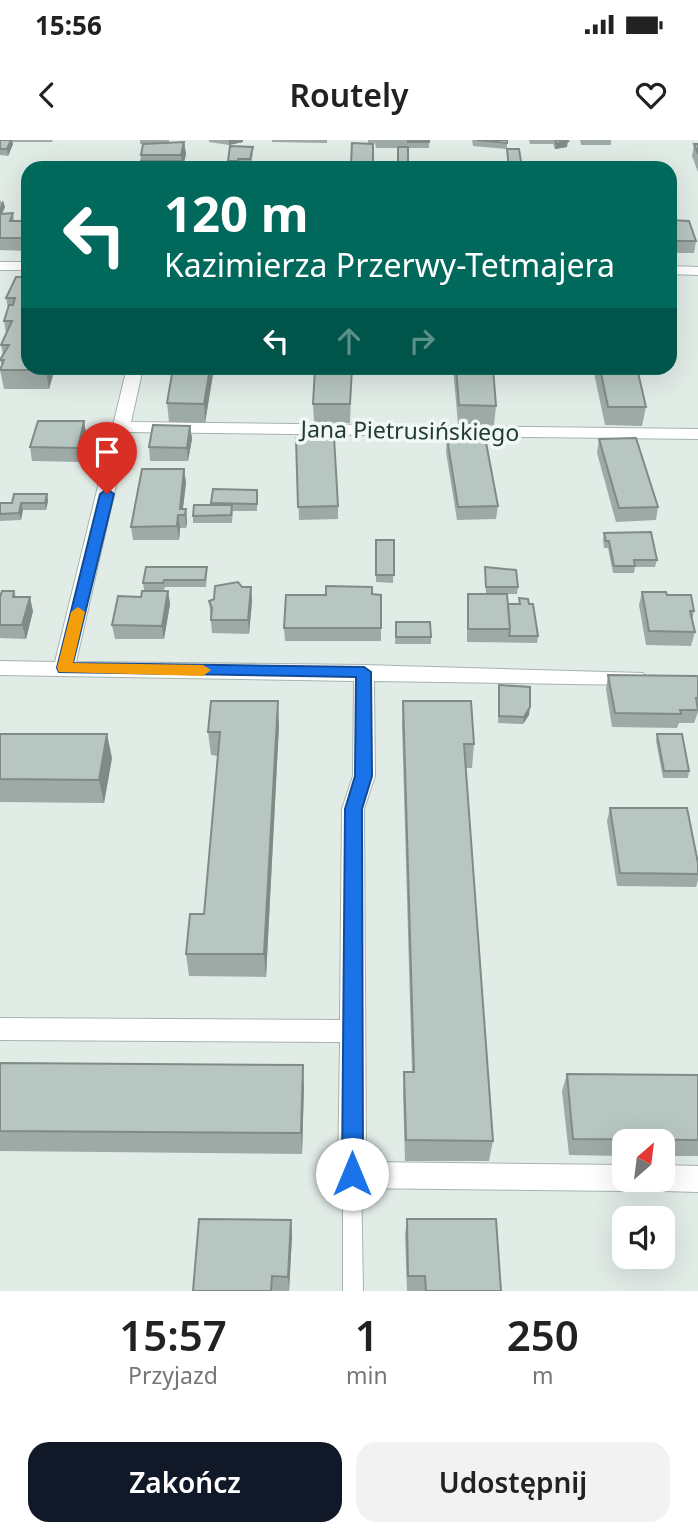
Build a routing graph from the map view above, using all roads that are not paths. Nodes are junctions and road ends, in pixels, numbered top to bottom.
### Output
1 (0, 266) edge
2 (21, 266) edge
3 (677, 270) edge
4 (698, 271) edge
5 (133, 375) edge
6 (122, 427) junction
7 (698, 434) edge
8 (0, 668) edge
9 (64, 668) junction
10 (364, 672) junction
11 (658, 679) edge
12 (0, 1029) edge
13 (352, 1031) junction
14 (352, 1174) junction
15 (612, 1178) edge
16 (676, 1178) edge
17 (698, 1179) edge
18 (353, 1291) edge

1 - 2 street
3 - 4 street
5 - 6 street
6 - 7 street, Jana Pietrusińskiego
6 - 9 street
8 - 9 street
9 - 10 street
10 - 11 street
10 - 13 street
12 - 13 street
13 - 14 street
14 - 15 street
14 - 18 lane
16 - 17 street

